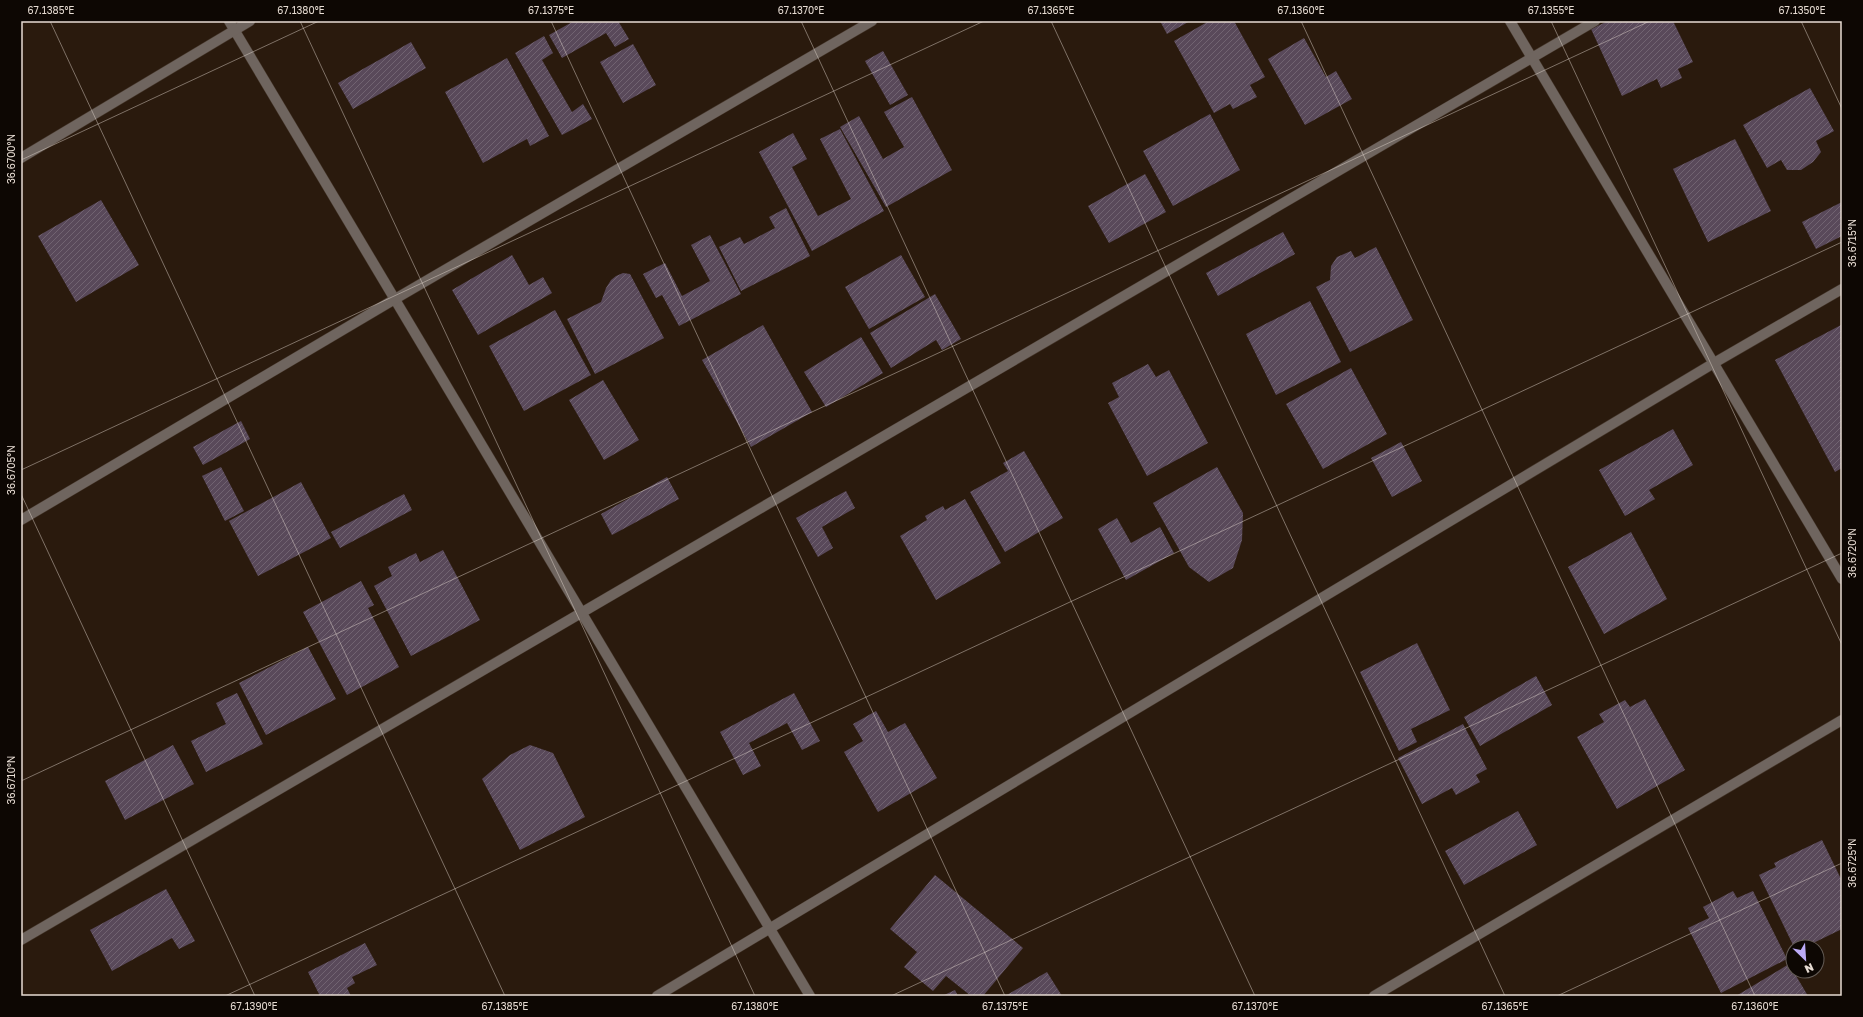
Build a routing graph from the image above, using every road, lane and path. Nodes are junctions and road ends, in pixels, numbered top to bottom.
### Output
1 (250, 21) edge
2 (872, 21) edge
3 (1510, 21) edge
4 (1595, 21) edge
5 (232, 25) edge
6 (1532, 59) junction
7 (21, 158) edge
8 (1842, 289) edge
9 (395, 299) junction
10 (1714, 363) junction
11 (21, 520) edge
12 (1842, 579) edge
13 (581, 613) junction
14 (1842, 720) edge
15 (770, 929) junction
16 (21, 940) edge
17 (657, 996) edge
18 (810, 996) edge
19 (1374, 996) edge

1 - 5 street
2 - 9 street
3 - 6 street
4 - 6 street
5 - 7 street
5 - 9 street
6 - 10 street
6 - 13 street
8 - 10 street
9 - 11 street
9 - 13 street
10 - 12 street
10 - 15 street
13 - 15 street
13 - 16 street
14 - 19 street
15 - 17 street
15 - 18 street

